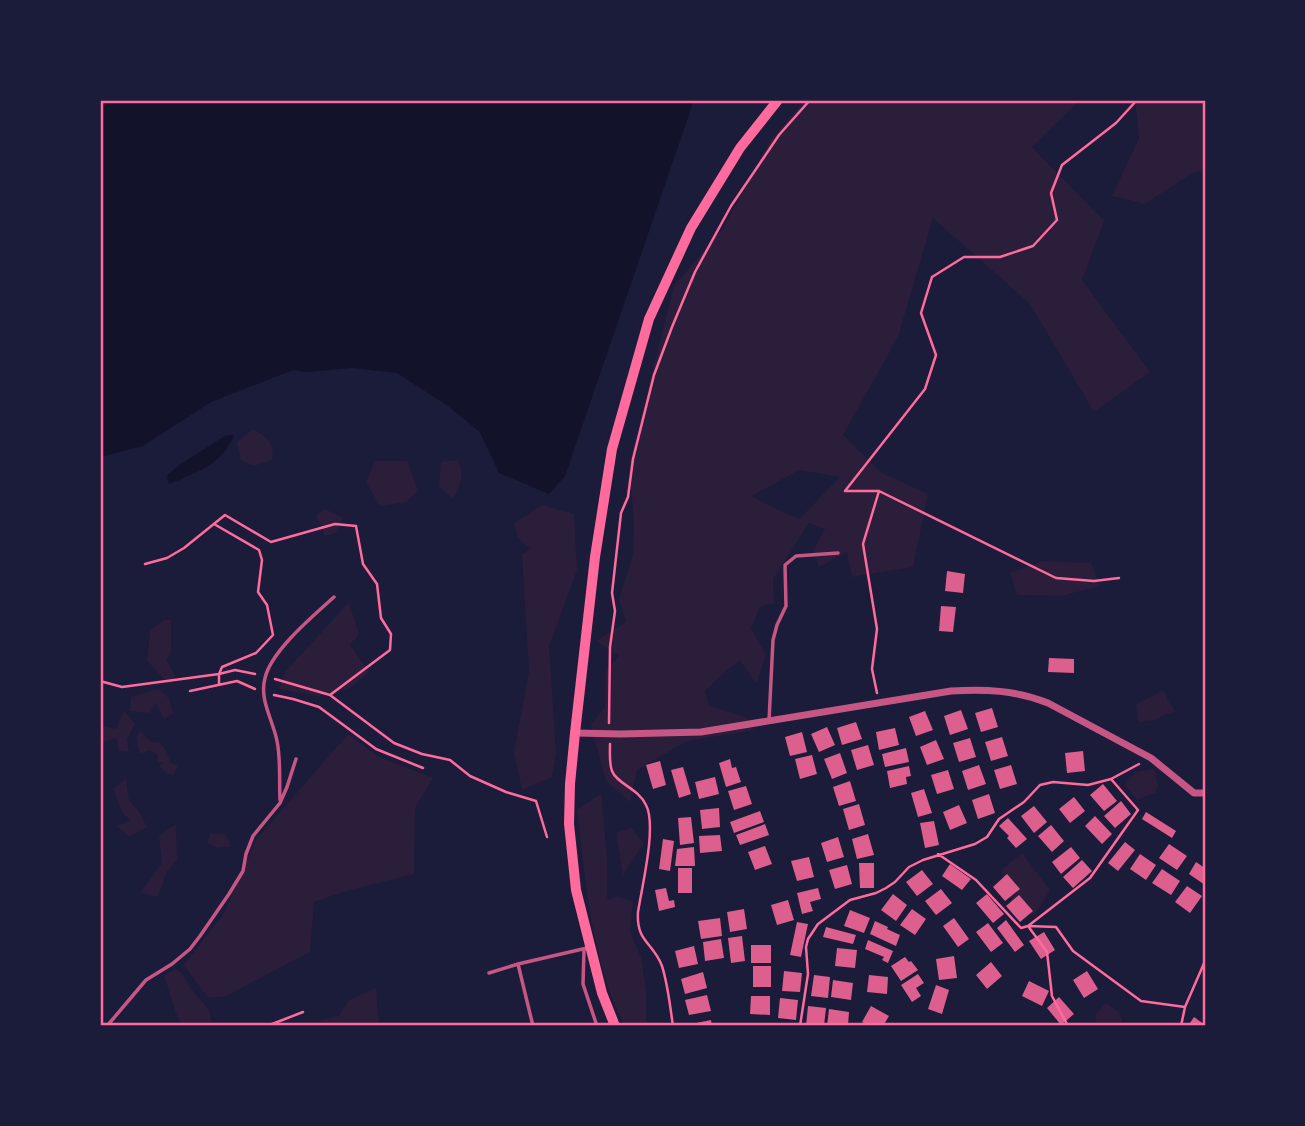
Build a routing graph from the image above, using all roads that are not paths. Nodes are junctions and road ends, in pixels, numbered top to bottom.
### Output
1 (778, 100) edge
2 (838, 553) dead end
3 (334, 597) dead end
4 (769, 721) junction
5 (575, 733) junction
6 (296, 759) dead end
7 (1205, 793) edge
8 (280, 803) junction
9 (586, 948) junction
10 (518, 964) junction
11 (489, 974) dead end
12 (107, 1026) edge
13 (533, 1026) edge
14 (597, 1026) edge
15 (615, 1026) edge

1 - 5 main road
2 - 4 lane
3 - 8 lane
4 - 5 street
4 - 7 street
5 - 9 main road
6 - 8 lane
8 - 12 lane
9 - 10 lane
9 - 14 lane
9 - 15 main road
10 - 11 lane
10 - 13 lane

